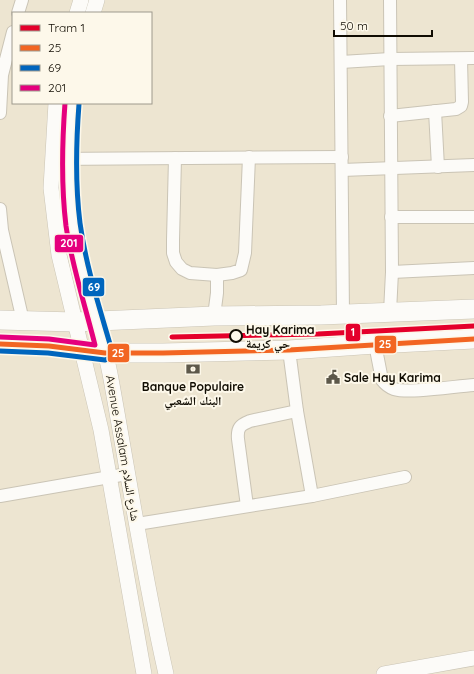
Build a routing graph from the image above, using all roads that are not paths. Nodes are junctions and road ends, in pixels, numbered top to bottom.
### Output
1 (22, 0) edge
2 (81, 0) edge
3 (97, 0) edge
4 (340, 0) edge
5 (390, 0) edge
6 (18, 12) edge
7 (77, 12) edge
8 (93, 12) edge
9 (12, 37) edge
10 (474, 58) edge
11 (390, 59) junction
12 (461, 59) junction
13 (341, 62) junction
14 (5, 75) edge
15 (56, 104) edge
16 (72, 104) edge
17 (435, 111) junction
18 (0, 113) edge
19 (390, 116) junction
20 (342, 157) junction
21 (70, 158) junction
22 (175, 158) junction
23 (249, 158) junction
24 (52, 159) junction
25 (474, 165) edge
26 (438, 167) junction
27 (391, 169) junction
28 (342, 170) junction
29 (0, 209) edge
30 (391, 217) junction
31 (474, 217) edge
32 (1, 230) edge
33 (474, 268) edge
34 (392, 272) junction
35 (217, 275) junction
36 (474, 309) edge
37 (390, 312) junction
38 (343, 314) junction
39 (214, 316) junction
40 (0, 320) edge
41 (24, 321) junction
42 (96, 321) junction
43 (75, 322) junction
44 (474, 339) edge
45 (0, 344) edge
46 (375, 344) junction
47 (289, 350) junction
48 (82, 351) junction
49 (105, 353) junction
50 (474, 385) edge
51 (297, 411) junction
52 (127, 474) junction
53 (110, 477) junction
54 (405, 477) dead end
55 (0, 496) edge
56 (312, 496) junction
57 (247, 506) junction
58 (137, 524) junction
59 (474, 658) edge
60 (144, 674) edge
61 (166, 674) edge
62 (384, 674) edge

1 - 6 street
2 - 7 street
3 - 8 street
4 - 13 street
5 - 11 street
9 - 14 street
10 - 12 street
11 - 12 street
11 - 13 street
11 - 19 street
12 - 17 street
13 - 20 street
14 - 18 street
15 - 24 street, Avenue Assalam شارع السلام
16 - 21 street, Avenue Assalam شارع السلام
17 - 19 street
17 - 26 street
19 - 27 street
20 - 23 street
20 - 28 street
21 - 22 street
21 - 24 street
21 - 42 street, Avenue Assalam شارع السلام
22 - 23 street
22 - 35 street
23 - 35 street
24 - 43 street, Avenue Assalam شارع السلام
25 - 26 street
26 - 27 street
27 - 28 street
27 - 30 street
28 - 38 street
29 - 32 street
30 - 31 street
30 - 34 street
32 - 41 street
33 - 34 street
34 - 37 street
35 - 39 street
36 - 37 main road
37 - 38 main road
38 - 39 main road
39 - 42 main road
40 - 41 main road
41 - 43 main road
42 - 43 main road
42 - 49 street, Avenue Assalam شارع السلام
43 - 48 street, Avenue Assalam شارع السلام
44 - 46 main road
45 - 48 main road
46 - 47 main road
46 - 50 street
47 - 49 main road
47 - 51 street
48 - 49 main road
48 - 53 street, Avenue Assalam شارع السلام
49 - 52 street, Avenue Assalam شارع السلام
51 - 56 street
51 - 57 street
52 - 53 street
52 - 58 street, Avenue Assalam شارع السلام
53 - 55 street
53 - 60 street, Avenue Assalam شارع السلام
54 - 56 street
56 - 57 street
57 - 58 street
58 - 61 street, Avenue Assalam شارع السلام
59 - 62 street

